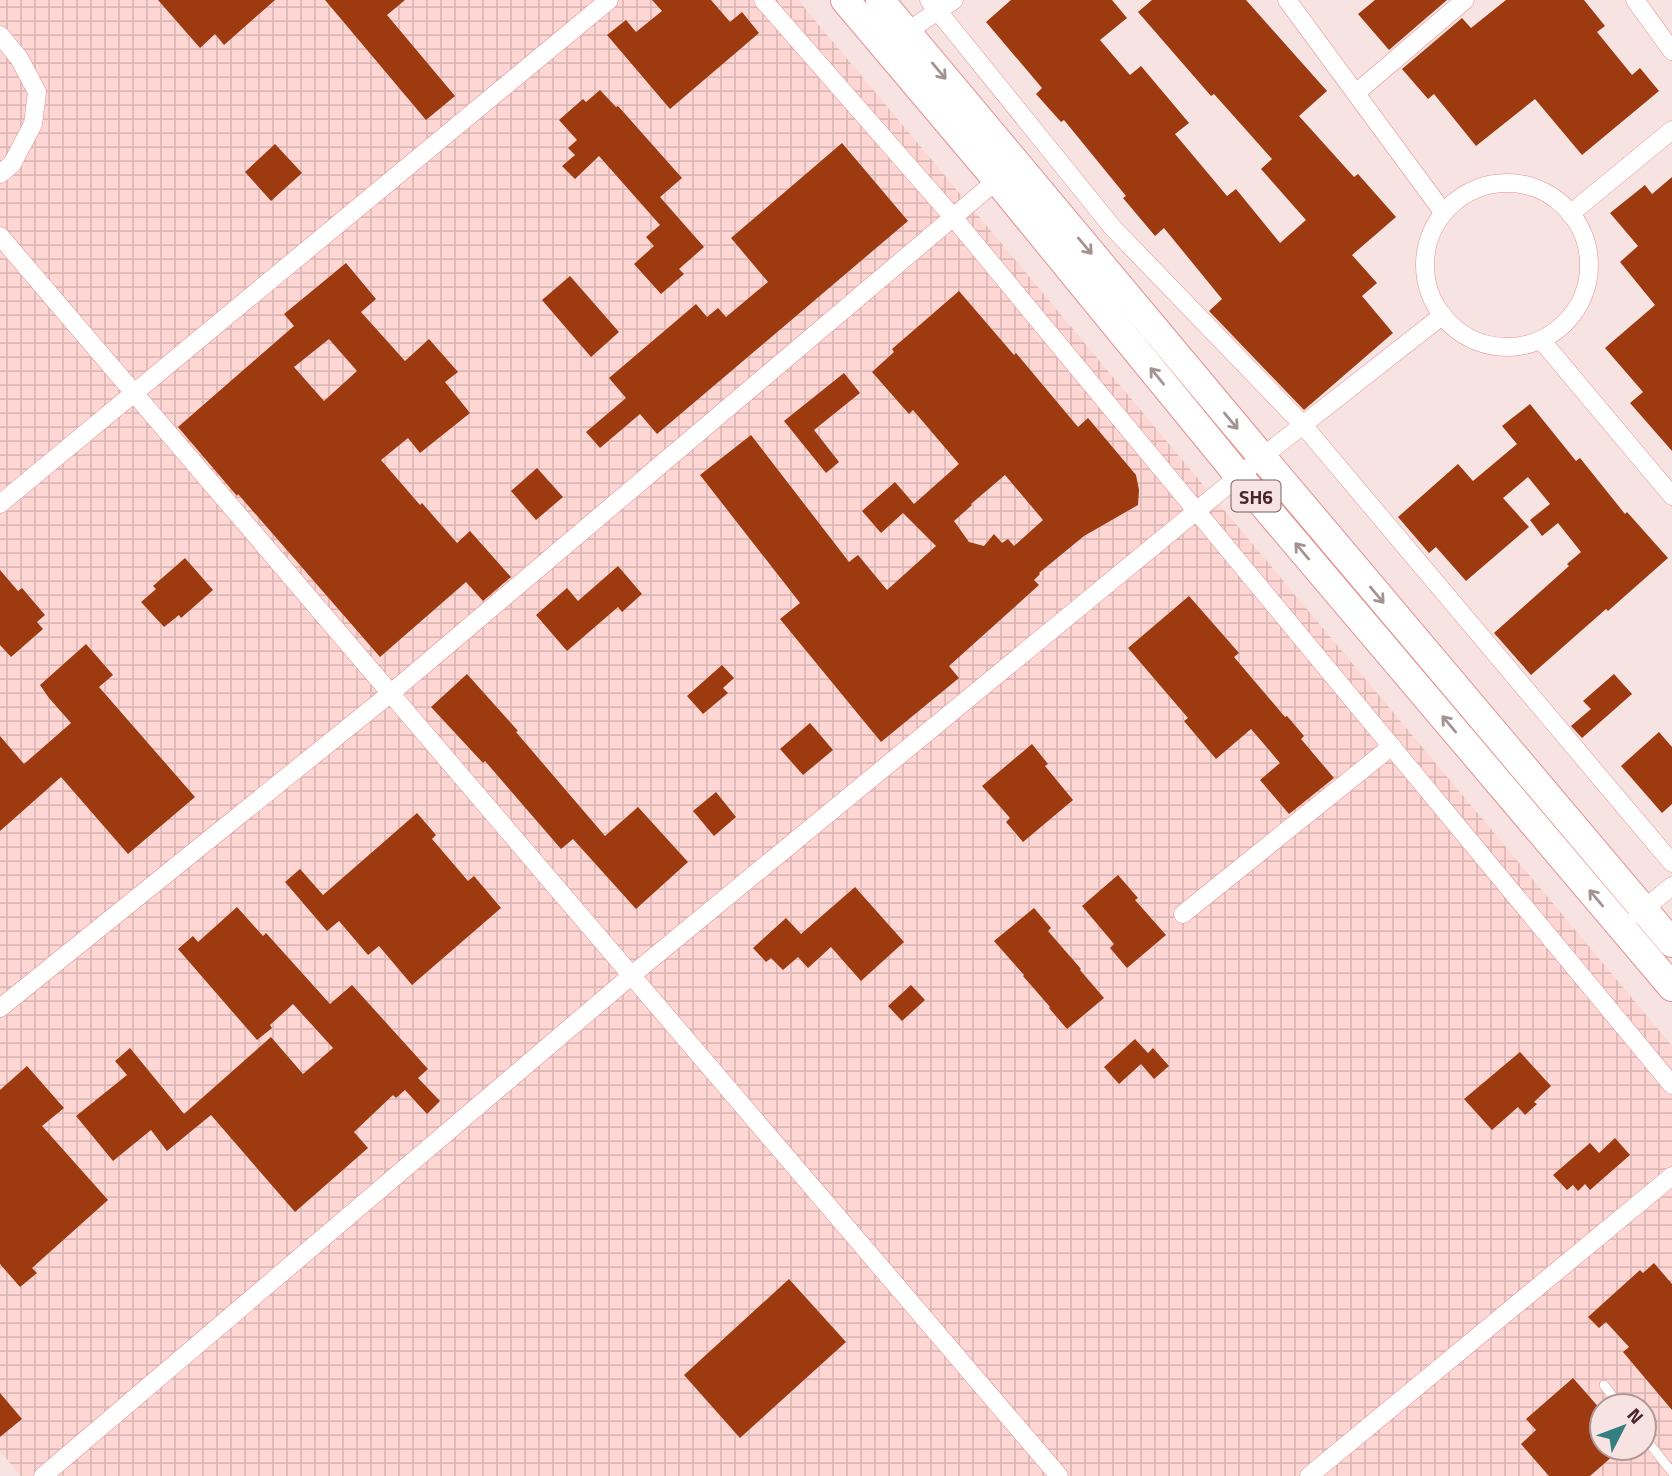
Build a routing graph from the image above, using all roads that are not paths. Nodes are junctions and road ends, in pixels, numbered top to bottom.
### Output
1 (609, 0) edge
2 (763, 0) edge
3 (845, 0) edge
4 (954, 0) edge
5 (1287, 0) edge
6 (1465, 0) edge
7 (1635, 0) edge
8 (933, 6) edge
9 (883, 8) edge
10 (0, 35) edge
11 (895, 39) junction
12 (1670, 45) edge
13 (1356, 93) junction
14 (1672, 131) edge
15 (1007, 172) junction
16 (0, 174) edge
17 (1443, 212) junction
18 (1570, 214) junction
19 (953, 217) junction
20 (0, 236) edge
21 (1443, 314) junction
22 (1542, 341) junction
23 (134, 392) junction
24 (1303, 425) junction
25 (1262, 457) junction
26 (1239, 476) junction
27 (1672, 496) edge
28 (0, 504) edge
29 (1196, 511) junction
30 (391, 693) junction
31 (1392, 747) junction
32 (1672, 863) edge
33 (1672, 886) edge
34 (1644, 910) junction
35 (1183, 914) dead end
36 (1622, 928) junction
37 (1672, 943) edge
38 (632, 975) junction
39 (1672, 987) edge
40 (0, 1008) edge
41 (1672, 1085) edge
42 (1672, 1177) edge
43 (1604, 1385) dead end
44 (1609, 1392) edge
45 (1658, 1454) edge
46 (1672, 1472) edge
47 (43, 1476) edge
48 (1059, 1476) edge
49 (1309, 1476) edge

1 - 23 street
2 - 19 street
3 - 9 main road, SH6
4 - 8 street
5 - 13 street
6 - 13 street
7 - 12 street
8 - 11 street
8 - 24 street
9 - 11 main road, SH6
10 - 16 street
11 - 15 main road, SH6
13 - 17 street
14 - 18 street
15 - 19 street
15 -> 25 main road, SH6
26 -> 15 main road, SH6
17 - 18 street
17 - 21 street
18 - 22 street
19 - 29 street
19 - 30 street
20 - 23 street
21 - 22 street
21 - 24 street
22 - 27 street
23 - 28 street
23 - 30 street
24 - 25 street
24 - 32 street
25 - 26 street
25 -> 34 main road, SH6
26 - 29 street
36 -> 26 main road, SH6
29 - 31 street
29 - 38 street
30 - 38 street
30 - 40 street
31 - 35 street
31 - 41 street
33 - 34 street
34 - 36 street
34 - 37 main road, SH6
36 - 39 main road, SH6
38 - 47 street
38 - 48 street
42 - 49 street
43 - 44 lane
45 - 46 lane

